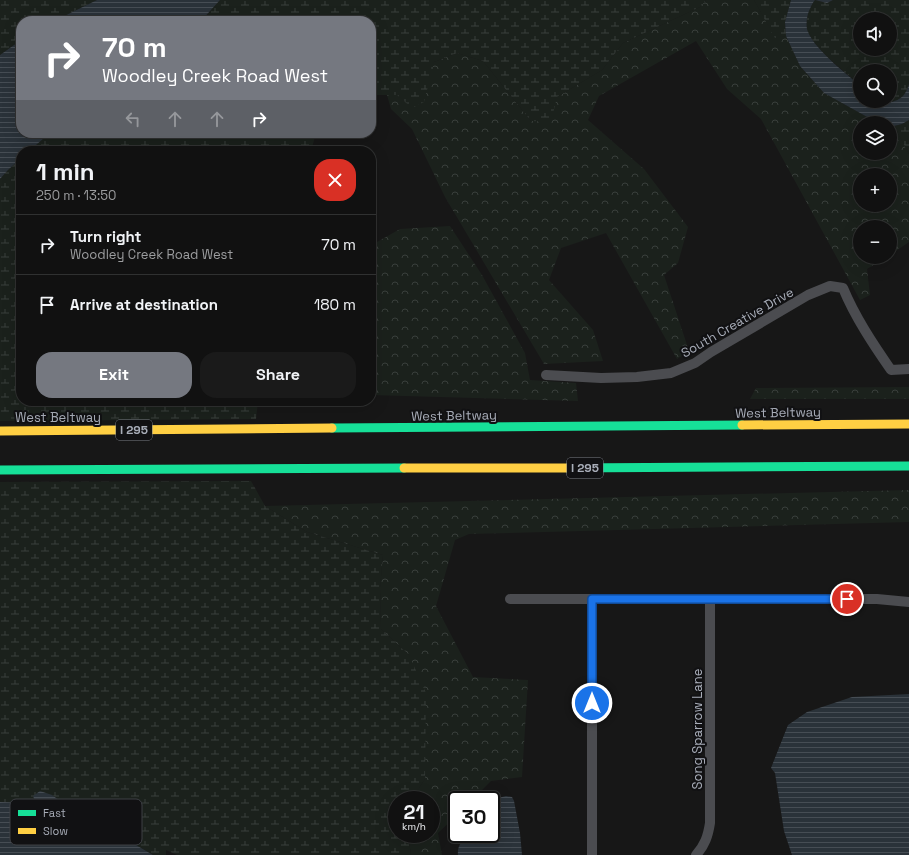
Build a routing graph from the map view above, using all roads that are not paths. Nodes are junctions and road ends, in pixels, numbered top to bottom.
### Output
1 (909, 369) edge
2 (546, 375) dead end
3 (909, 424) edge
4 (0, 431) edge
5 (909, 466) edge
6 (0, 470) edge
7 (510, 599) dead end
8 (592, 599) junction
9 (710, 599) junction
10 (909, 602) edge
11 (592, 855) edge
12 (696, 855) edge

1 - 2 street, South Creative Drive
3 - 4 highway, West Beltway / I 295
5 - 6 highway, I 295
7 - 8 street
8 - 9 street
8 - 11 street
9 - 10 street
9 - 12 street, Song Sparrow Lane

